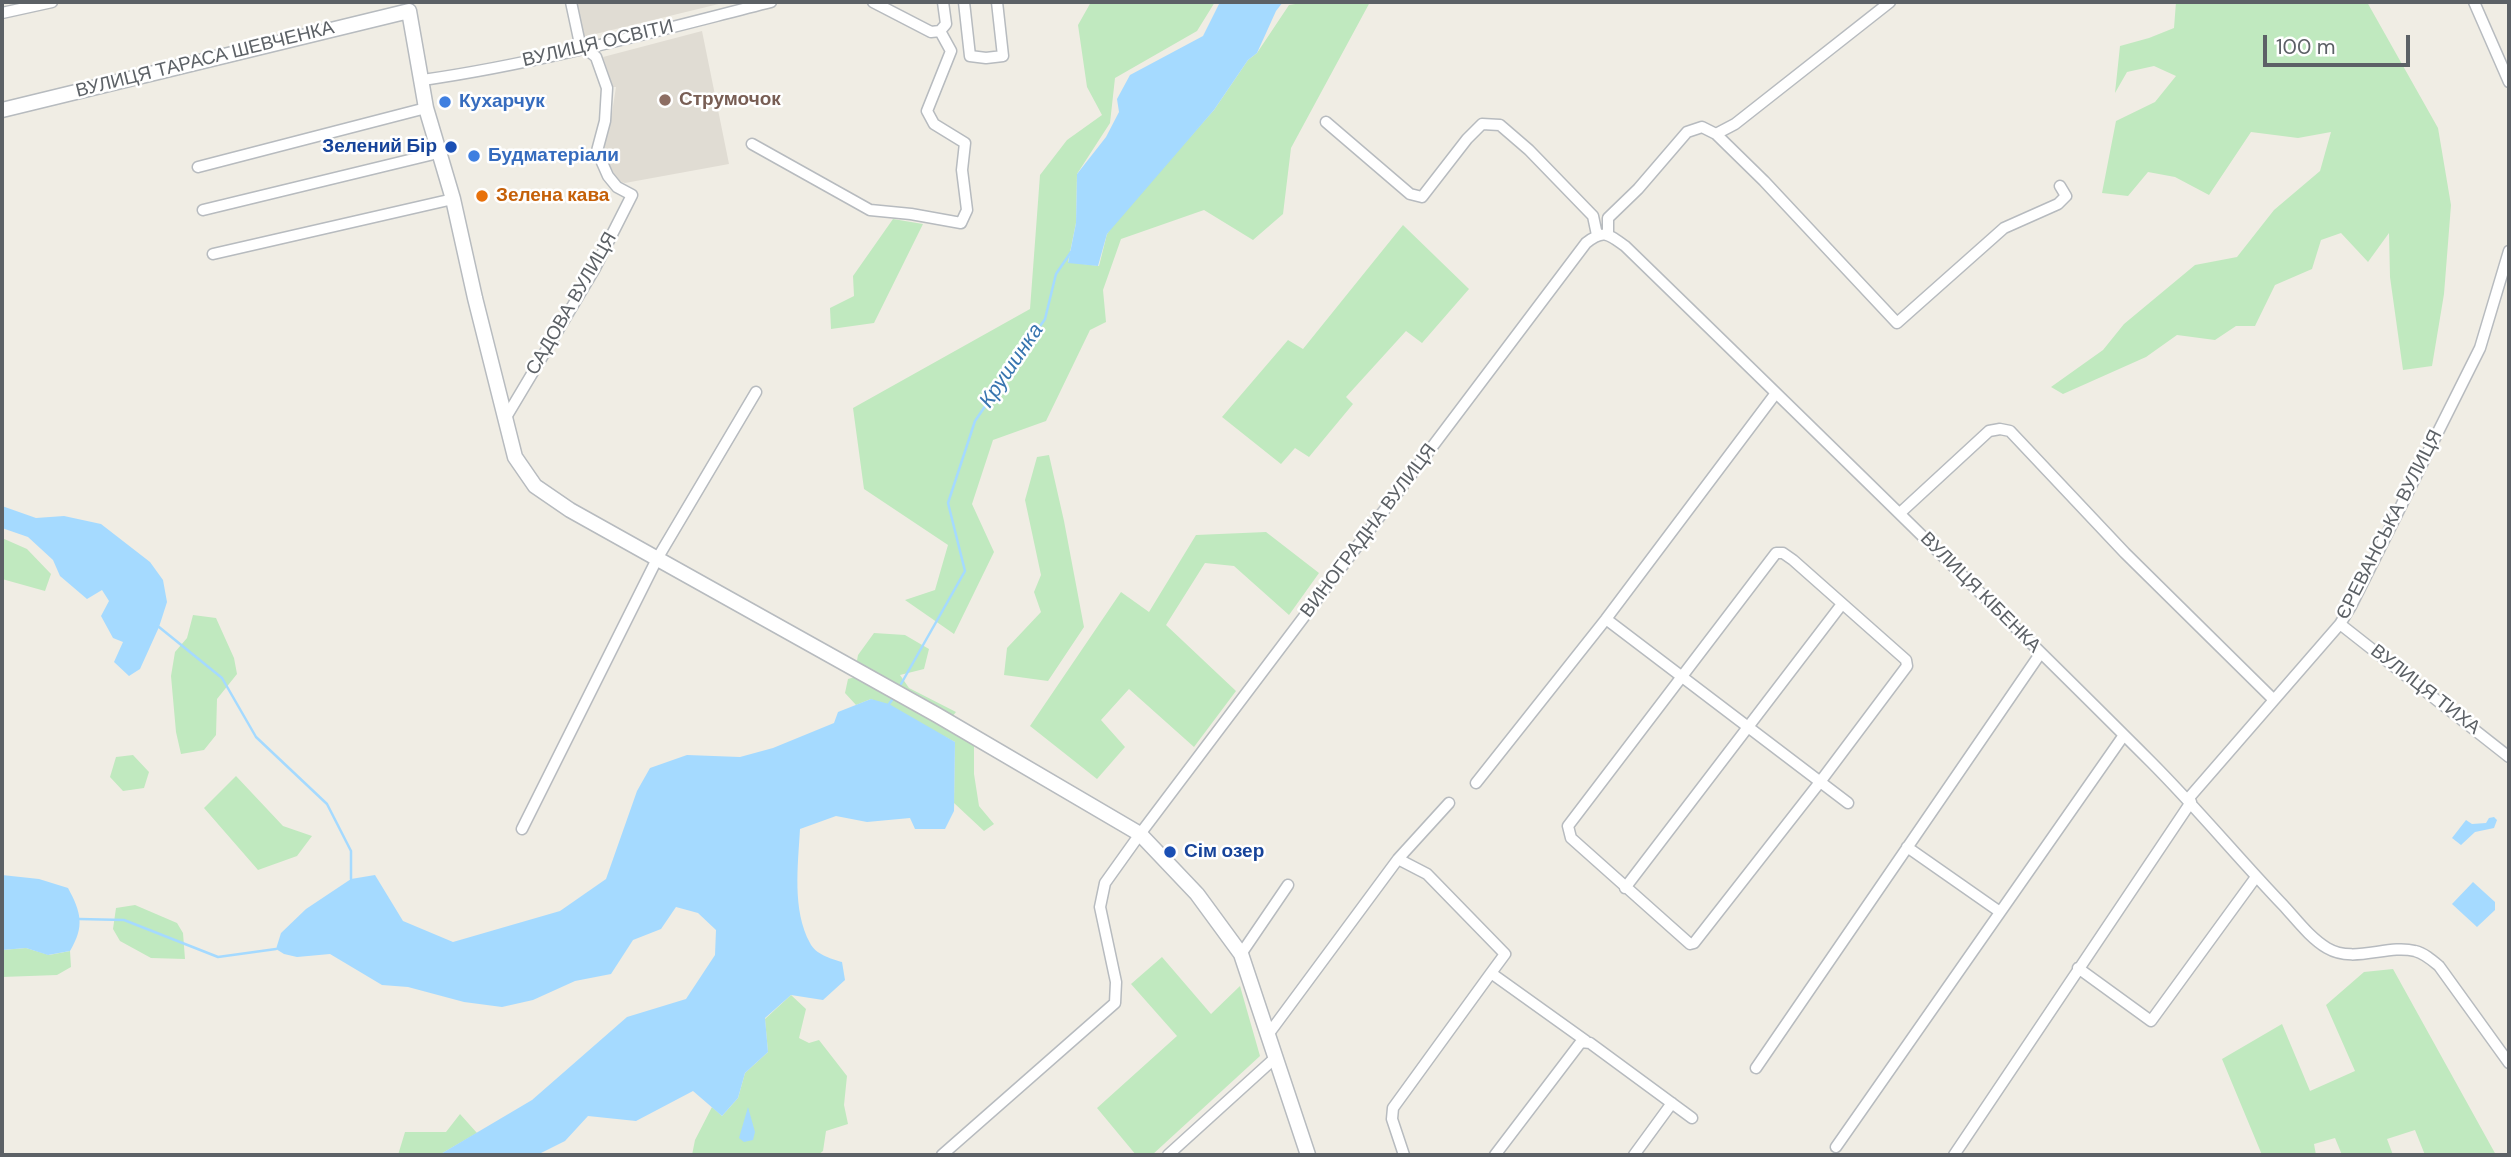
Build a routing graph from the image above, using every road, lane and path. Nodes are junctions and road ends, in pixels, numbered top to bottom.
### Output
1 (52, 2) edge
2 (571, 2) edge
3 (771, 2) edge
4 (873, 2) edge
5 (943, 2) edge
6 (964, 2) edge
7 (997, 2) edge
8 (1890, 2) edge
9 (2474, 2) edge
10 (408, 6) edge
11 (2, 13) edge
12 (940, 31) junction
13 (585, 48) junction
14 (951, 51) junction
15 (970, 56) junction
16 (423, 80) junction
17 (2509, 82) edge
18 (426, 108) junction
19 (2, 110) edge
20 (1326, 122) dead end
21 (1716, 134) junction
22 (752, 144) dead end
23 (438, 153) junction
24 (198, 167) dead end
25 (2060, 186) dead end
26 (453, 199) junction
27 (203, 210) dead end
28 (1602, 234) junction
29 (2509, 251) edge
30 (213, 254) dead end
31 (2507, 271) edge
32 (757, 392) dead end
33 (1776, 393) junction
34 (505, 419) junction
35 (1900, 513) junction
36 (657, 559) junction
37 (1842, 604) junction
38 (1606, 619) junction
39 (2340, 624) junction
40 (2040, 654) junction
41 (1682, 678) junction
42 (2274, 700) junction
43 (1748, 729) junction
44 (2124, 735) junction
45 (2509, 757) edge
46 (1820, 782) junction
47 (1476, 783) dead end
48 (2190, 801) junction
49 (1449, 803) dead end
50 (1848, 803) dead end
51 (522, 829) dead end
52 (1140, 834) junction
53 (1907, 847) junction
54 (1398, 859) junction
55 (2256, 877) junction
56 (1288, 885) dead end
57 (1625, 888) junction
58 (2000, 912) junction
59 (1241, 954) junction
60 (2078, 968) junction
61 (1491, 973) junction
62 (1268, 1036) junction
63 (1586, 1041) junction
64 (1275, 1058) junction
65 (2509, 1063) edge
66 (1756, 1068) dead end
67 (1672, 1103) junction
68 (1692, 1118) dead end
69 (1836, 1147) dead end
70 (942, 1155) edge
71 (1168, 1155) edge
72 (1308, 1155) edge
73 (1404, 1155) edge
74 (1495, 1155) edge
75 (1634, 1155) edge
76 (1954, 1155) edge

1 - 11 street
2 - 13 street, САДОВА ВУЛИЦЯ
3 - 13 street, ВУЛИЦЯ ОСВІТИ
4 - 12 street
5 - 12 street
6 - 15 street
7 - 15 street
8 - 21 street
9 - 17 street
10 - 16 street
10 - 19 street, ВУЛИЦЯ ТАРАСА ШЕВЧЕНКА
12 - 14 street
13 - 16 street, ВУЛИЦЯ ОСВІТИ
13 - 34 street, САДОВА ВУЛИЦЯ
14 - 15 street
14 - 22 street
16 - 18 street
18 - 23 street
18 - 24 street
20 - 28 street
21 - 25 street
21 - 28 street, ВИНОГРАДНА ВУЛИЦЯ
23 - 26 street
23 - 27 street
26 - 30 street
26 - 34 street
28 - 33 street, ВУЛИЦЯ КІБЕНКА
28 - 52 street, ВИНОГРАДНА ВУЛИЦЯ
29 - 31 street, ЄРЕВАНСЬКА ВУЛИЦЯ
31 - 39 street, ЄРЕВАНСЬКА ВУЛИЦЯ
32 - 36 street
33 - 35 street, ВУЛИЦЯ КІБЕНКА
33 - 38 street
34 - 36 street
35 - 40 street, ВУЛИЦЯ КІБЕНКА
35 - 42 street
36 - 51 street
36 - 52 street
37 - 41 street
37 - 43 street
37 - 46 street
38 - 41 street
38 - 47 street
39 - 42 street, ЄРЕВАНСЬКА ВУЛИЦЯ
39 - 45 street, ВУЛИЦЯ ТИХА
40 - 44 street, ВУЛИЦЯ КІБЕНКА
40 - 53 street
41 - 43 street
41 - 57 street
42 - 48 street, ЄРЕВАНСЬКА ВУЛИЦЯ
43 - 46 street
43 - 57 street
44 - 48 street, ВУЛИЦЯ КІБЕНКА
44 - 58 street
46 - 50 street
46 - 57 street
48 - 55 street, ВУЛИЦЯ КІБЕНКА
48 - 60 street, ЄРЕВАНСЬКА ВУЛИЦЯ
49 - 54 street
52 - 59 street
52 - 70 street, ВИНОГРАДНА ВУЛИЦЯ
53 - 58 street
53 - 66 street
54 - 61 street
54 - 62 street
55 - 60 street
55 - 65 street, ВУЛИЦЯ КІБЕНКА
56 - 59 street
58 - 69 street
59 - 62 street
60 - 76 street, ЄРЕВАНСЬКА ВУЛИЦЯ
61 - 63 street
61 - 73 street
62 - 64 street
63 - 67 street
63 - 74 street
64 - 71 street
64 - 72 street
67 - 68 street
67 - 75 street

